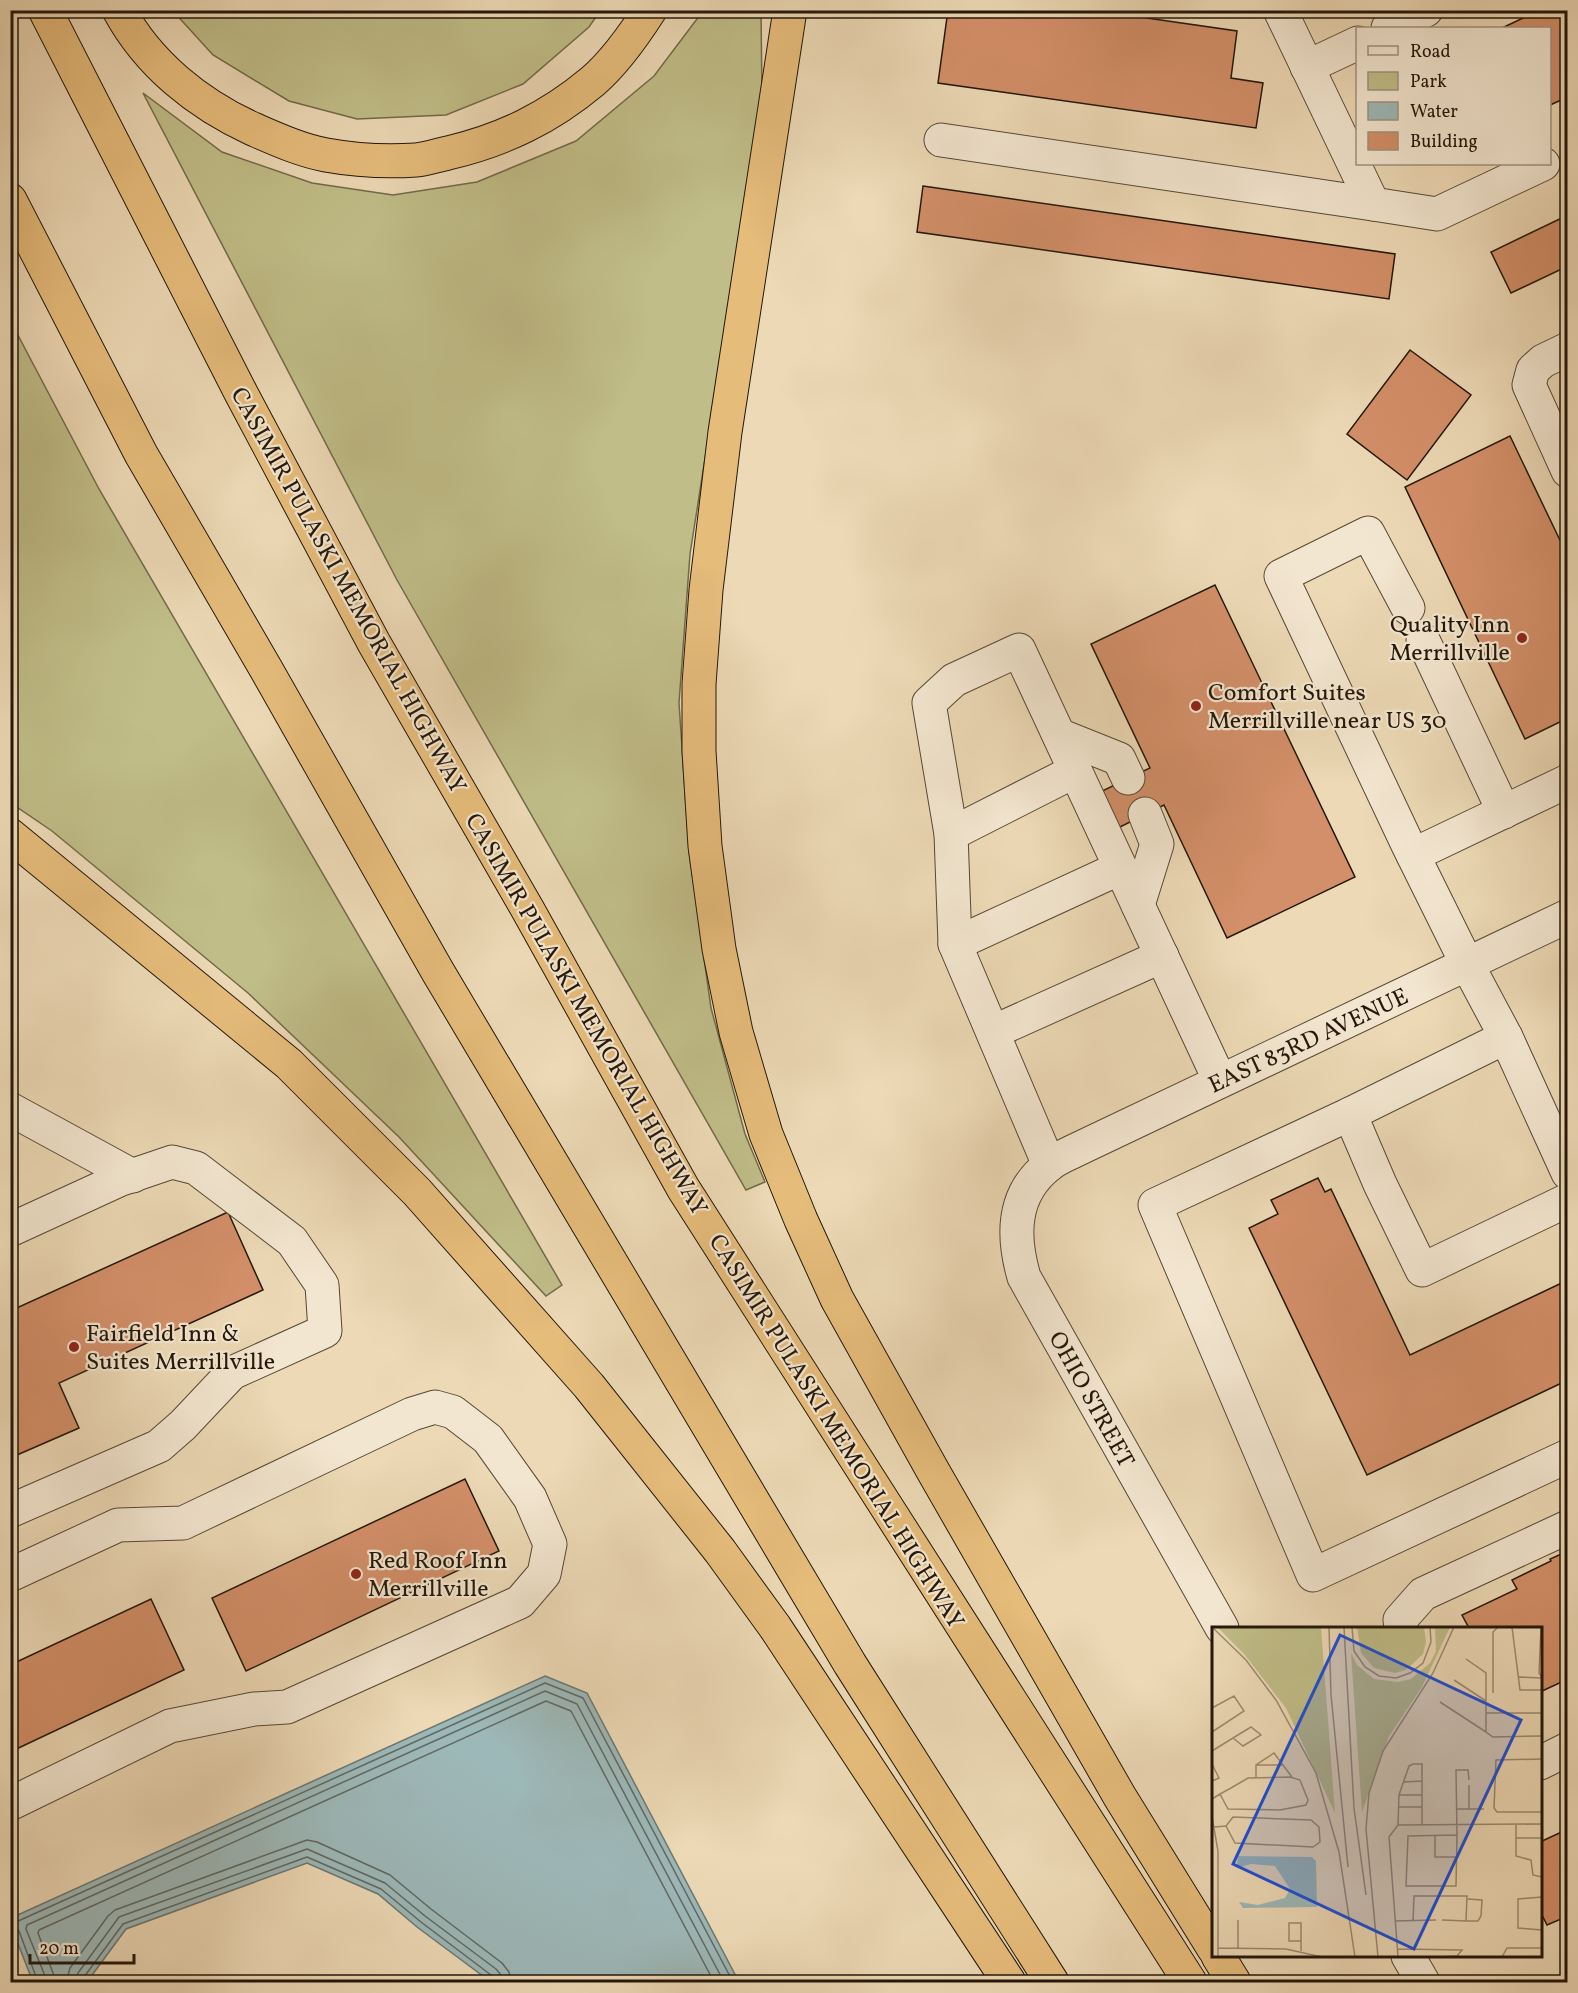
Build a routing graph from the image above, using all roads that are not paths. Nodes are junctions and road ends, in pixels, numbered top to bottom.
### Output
1 (45, 10) edge
2 (119, 10) edge
3 (650, 10) edge
4 (790, 10) edge
5 (1280, 10) edge
6 (1426, 10) edge
7 (1390, 27) edge
8 (1356, 44) edge
9 (1307, 67) junction
10 (941, 140) dead end
11 (1568, 152) edge
12 (1551, 160) edge
13 (1541, 165) edge
14 (10, 200) edge
15 (1373, 204) junction
16 (1568, 349) edge
17 (1568, 471) edge
18 (1408, 608) dead end
19 (1423, 640) dead end
20 (1059, 735) junction
21 (1075, 771) junction
22 (1128, 778) dead end
23 (1568, 782) edge
24 (1504, 812) junction
25 (1145, 814) dead end
26 (951, 834) junction
27 (10, 835) edge
28 (1413, 855) junction
29 (1120, 868) junction
30 (1138, 905) junction
31 (1568, 916) edge
32 (955, 944) junction
33 (1162, 956) junction
34 (1467, 964) junction
35 (993, 1032) junction
36 (1506, 1037) junction
37 (1220, 1082) junction
38 (1350, 1114) junction
39 (16, 1117) edge
40 (1049, 1165) junction
41 (1568, 1173) edge
42 (133, 1176) junction
43 (1568, 1200) edge
44 (10, 1230) edge
45 (1568, 1456) edge
46 (10, 1511) edge
47 (1568, 1527) edge
48 (10, 1575) edge
49 (1221, 1627) edge
50 (1401, 1627) edge
51 (1568, 1749) edge
52 (1542, 1762) edge
53 (10, 1804) edge
54 (1212, 1945) edge
55 (1219, 1957) edge
56 (1409, 1957) edge
57 (1009, 1983) edge
58 (1052, 1983) edge
59 (1190, 1983) edge
60 (1234, 1983) edge
61 (1423, 1983) edge

1 - 59 highway, CASIMIR PULASKI MEMORIAL HIGHWAY
2 - 3 highway
4 - 54 highway
5 - 9 street
6 - 7 street
8 - 9 street
9 - 15 street
10 - 15 street
11 - 12 street
13 - 15 street
14 - 58 highway
16 - 17 street
18 - 28 street
19 - 24 street
20 - 21 street
20 - 22 street
20 - 26 street
21 - 26 street
21 - 29 street
23 - 24 street
24 - 28 street
25 - 30 street
26 - 32 street
27 - 57 highway
28 - 34 street
29 - 30 street
29 - 32 street
30 - 33 street
31 - 34 street, EAST 83RD AVENUE
32 - 35 street
33 - 35 street
33 - 37 street
34 - 36 street
34 - 37 street, EAST 83RD AVENUE
35 - 40 street
36 - 38 street
36 - 41 street
37 - 40 street, EAST 83RD AVENUE
38 - 43 street
38 - 45 street
39 - 42 street
40 - 49 street, OHIO STREET
42 - 44 street
42 - 46 street
47 - 50 street
48 - 53 street
51 - 52 street
55 - 60 highway
56 - 61 street

